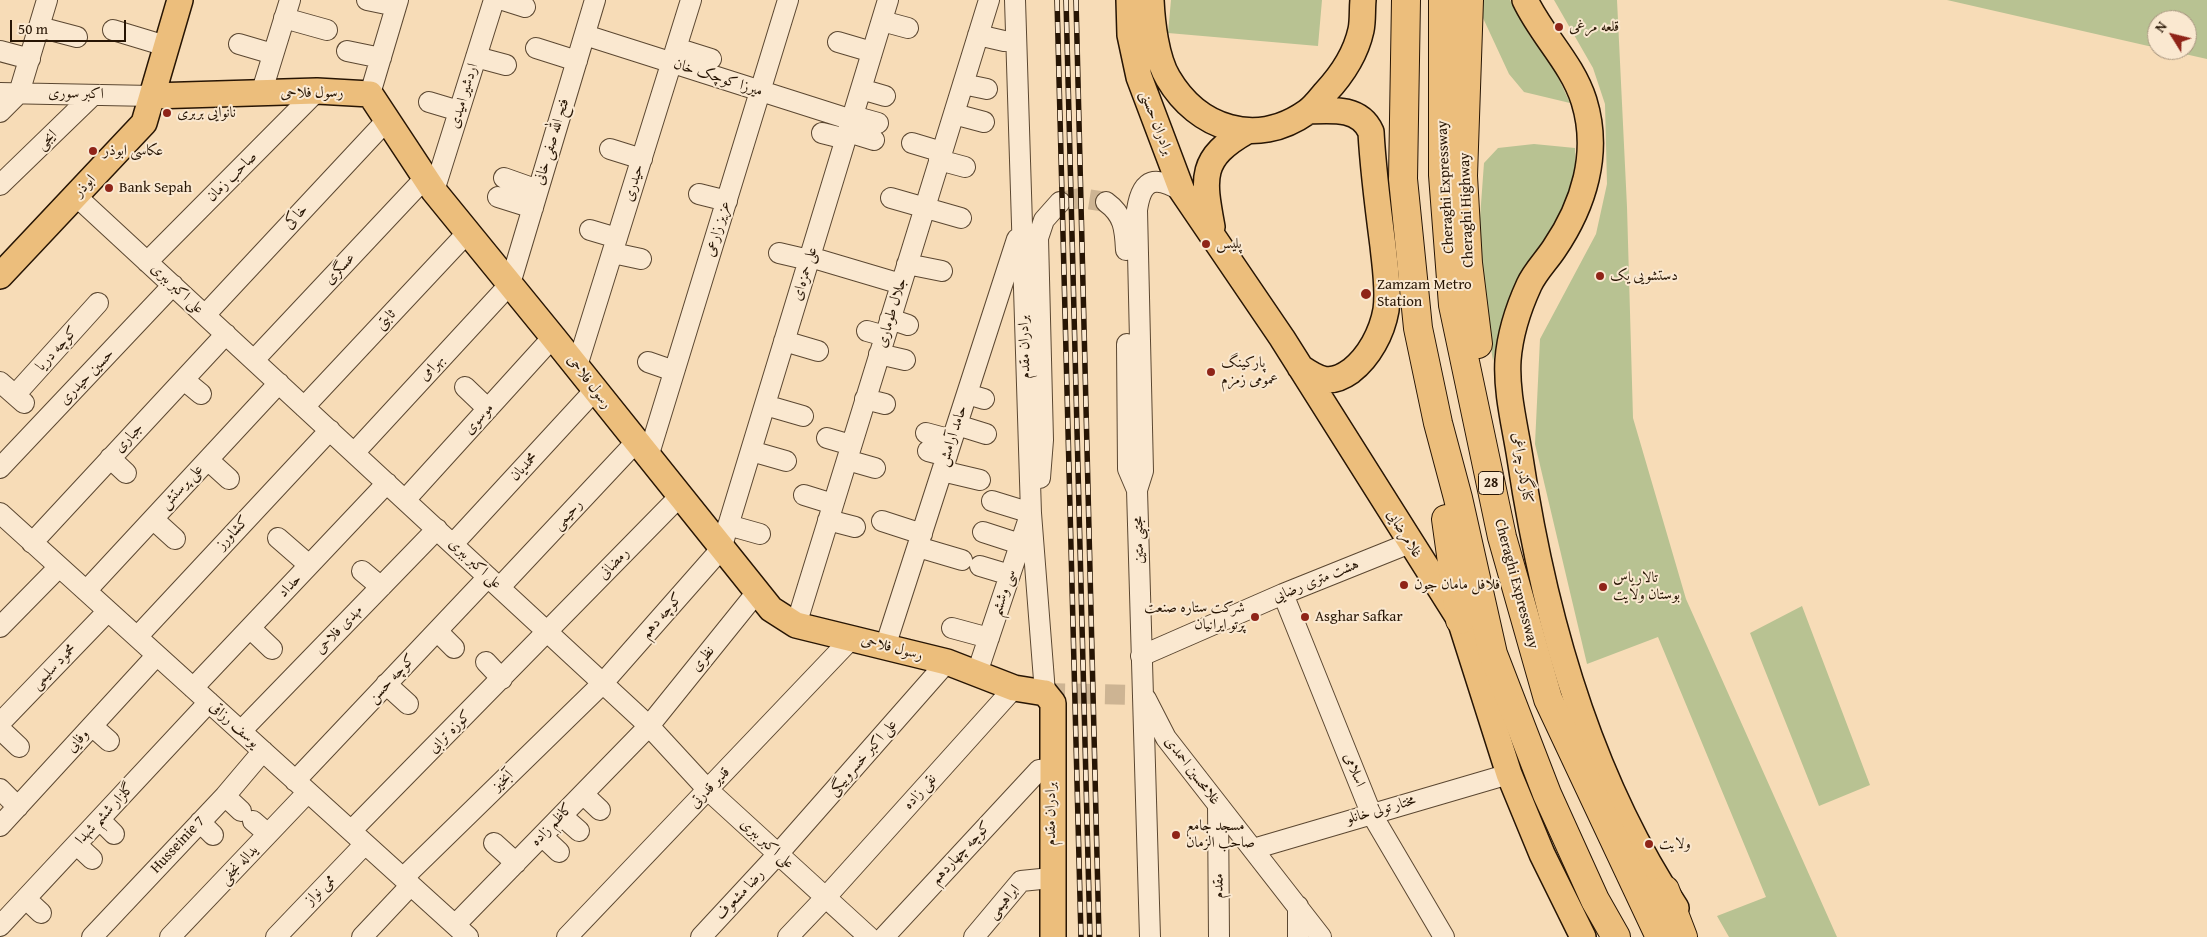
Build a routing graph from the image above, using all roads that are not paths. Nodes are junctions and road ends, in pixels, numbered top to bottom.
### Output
1 (47, 0) edge
2 (180, 0) edge
3 (368, 0) edge
4 (494, 0) edge
5 (503, 0) edge
6 (595, 0) edge
7 (691, 0) edge
8 (788, 0) edge
9 (888, 0) edge
10 (989, 0) edge
11 (1015, 0) edge
12 (1129, 0) edge
13 (1151, 0) edge
14 (1363, 0) edge
15 (1406, 0) edge
16 (1443, 0) edge
17 (1469, 0) edge
18 (1525, 0) edge
19 (397, 3) edge
20 (525, 7) dead end
21 (287, 9) edge
22 (882, 21) junction
23 (39, 27) junction
24 (908, 28) dead end
25 (113, 30) dead end
26 (327, 30) dead end
27 (585, 35) junction
28 (978, 35) junction
29 (77, 37) dead end
30 (838, 42) dead end
31 (1004, 42) dead end
32 (239, 44) dead end
33 (166, 46) junction
34 (536, 48) dead end
35 (0, 51) edge
36 (347, 51) dead end
37 (872, 52) junction
38 (273, 54) junction
39 (674, 55) junction
40 (476, 57) junction
41 (381, 58) junction
42 (30, 59) junction
43 (711, 59) dead end
44 (577, 61) junction
45 (506, 65) dead end
46 (963, 84) junction
47 (861, 89) junction
48 (987, 89) dead end
49 (760, 91) junction
50 (317, 92) junction
51 (10, 93) edge
52 (261, 94) junction
53 (370, 94) junction
54 (93, 95) junction
55 (152, 96) junction
56 (885, 96) dead end
57 (428, 102) dead end
58 (459, 111) junction
59 (1309, 111) junction
60 (0, 112) edge
61 (954, 114) junction
62 (387, 120) junction
63 (984, 122) dead end
64 (850, 127) junction
65 (1247, 131) junction
66 (822, 132) dead end
67 (876, 132) dead end
68 (912, 143) dead end
69 (610, 149) dead end
70 (940, 156) junction
71 (642, 160) junction
72 (965, 167) dead end
73 (0, 185) edge
74 (430, 185) junction
75 (501, 187) dead end
76 (1182, 190) junction
77 (699, 194) dead end
78 (76, 196) junction
79 (891, 198) dead end
80 (536, 199) junction
81 (727, 201) junction
82 (1060, 202) tunnel mouth
83 (1106, 202) tunnel mouth
84 (924, 209) junction
85 (961, 218) dead end
86 (1021, 225) junction
87 (590, 230) dead end
88 (468, 232) junction
89 (1214, 236) junction
90 (615, 245) junction
91 (779, 253) dead end
92 (810, 258) junction
93 (641, 259) dead end
94 (147, 262) junction
95 (907, 264) junction
96 (942, 271) dead end
97 (0, 276) edge
98 (510, 284) junction
99 (901, 284) junction
100 (173, 285) junction
101 (98, 303) dead end
102 (205, 315) junction
103 (886, 333) junction
104 (226, 334) junction
105 (553, 337) junction
106 (784, 341) junction
107 (818, 351) dead end
108 (254, 360) junction
109 (905, 360) dead end
110 (648, 362) dead end
111 (577, 366) junction
112 (1300, 367) junction
113 (674, 371) junction
114 (184, 380) junction
115 (279, 383) junction
116 (465, 387) dead end
117 (594, 391) junction
118 (13, 394) edge
119 (201, 394) dead end
120 (865, 399) junction
121 (765, 404) junction
122 (885, 404) dead end
123 (304, 407) junction
124 (488, 409) junction
125 (802, 416) dead end
126 (1438, 423) junction
127 (330, 430) junction
128 (986, 434) dead end
129 (827, 438) dead end
130 (942, 446) junction
131 (642, 449) junction
132 (751, 451) junction
133 (354, 453) junction
134 (849, 453) junction
135 (110, 458) junction
136 (208, 460) junction
137 (786, 461) dead end
138 (0, 468) edge
139 (876, 468) dead end
140 (126, 473) dead end
141 (229, 479) dead end
142 (980, 480) dead end
143 (387, 483) junction
144 (1137, 490) junction
145 (804, 495) dead end
146 (680, 496) junction
147 (405, 500) junction
148 (992, 502) dead end
149 (830, 512) junction
150 (1031, 513) junction
151 (1, 516) edge
152 (153, 519) junction
153 (882, 522) dead end
154 (728, 525) junction
155 (856, 527) dead end
156 (437, 529) junction
157 (983, 532) dead end
158 (760, 534) dead end
159 (1502, 537) junction
160 (278, 538) dead end
161 (175, 539) dead end
162 (920, 540) junction
163 (32, 543) junction
164 (1410, 543) junction
165 (453, 544) junction
166 (1020, 544) junction
167 (721, 549) junction
168 (309, 565) junction
169 (58, 566) junction
170 (362, 571) dead end
171 (1010, 575) junction
172 (494, 582) junction
173 (381, 587) junction
174 (86, 591) junction
175 (758, 592) junction
176 (1283, 594) junction
177 (108, 611) junction
178 (1460, 620) junction
179 (796, 625) junction
180 (0, 627) edge
181 (250, 628) junction
182 (952, 628) dead end
183 (437, 631) junction
184 (548, 632) junction
185 (137, 637) junction
186 (852, 638) junction
187 (989, 638) junction
188 (886, 646) junction
189 (454, 648) dead end
190 (272, 649) dead end
191 (157, 655) junction
192 (1141, 656) junction
193 (486, 662) dead end
194 (947, 662) junction
195 (977, 673) junction
196 (502, 679) junction
197 (604, 683) junction
198 (386, 684) junction
199 (193, 688) junction
200 (1014, 688) junction
201 (1045, 693) junction
202 (1144, 695) junction
203 (209, 702) junction
204 (408, 704) dead end
205 (0, 723) edge
206 (92, 726) junction
207 (649, 726) junction
208 (0, 729) edge
209 (241, 731) junction
210 (108, 741) dead end
211 (19, 747) dead end
212 (263, 751) junction
213 (1045, 770) junction
214 (1509, 774) junction
215 (302, 786) junction
216 (0, 789) edge
217 (708, 790) junction
218 (582, 794) junction
219 (224, 796) junction
220 (1218, 805) junction
221 (18, 806) junction
222 (600, 810) dead end
223 (1372, 812) junction
224 (562, 816) junction
225 (0, 826) edge
226 (579, 831) dead end
227 (268, 834) junction
228 (542, 836) junction
229 (358, 837) junction
230 (494, 843) dead end
231 (77, 844) junction
232 (1253, 849) junction
233 (559, 852) dead end
234 (778, 854) junction
235 (92, 859) dead end
236 (516, 863) junction
237 (1046, 879) junction
238 (407, 882) junction
239 (1664, 890) junction
240 (826, 897) junction
241 (26, 899) junction
242 (1298, 906) junction
243 (41, 913) dead end
244 (0, 926) edge
245 (463, 934) edge
246 (1582, 936) edge
247 (92, 937) edge
248 (170, 937) edge
249 (276, 937) edge
250 (362, 937) edge
251 (567, 937) edge
252 (701, 937) edge
253 (788, 937) edge
254 (869, 937) edge
255 (884, 937) edge
256 (974, 937) edge
257 (1042, 937) edge
258 (1053, 937) edge
259 (1150, 937) edge
260 (1219, 937) edge
261 (1298, 937) edge
262 (1321, 937) edge
263 (1444, 937) edge
264 (1616, 937) edge
265 (1660, 937) edge
266 (1683, 937) edge
267 (1695, 937) edge

1 - 23 street
2 - 33 main road, ابوذر
3 - 19 street
4 - 40 street, اردشیر امیدی
5 - 20 street
6 - 27 street, فتح الله صفی خانی
7 - 39 street, حیدری
8 - 49 street, عزیز زارعی
9 - 22 street, علی حمزه‌ای
10 - 28 street, جلال طوماری
11 - 86 street, برادران مقدم
12 - 76 main road, برادران حسنی
13 - 65 main road, برادران حسنی
14 - 59 main road
15 - 126 highway, 28
16 - 159 highway, Cheraghi Expressway / 28
17 - 159 highway, Cheraghi Highway
18 - 239 main road, کنارگذر چراغی
19 - 41 street
21 - 26 street
21 - 38 street
22 - 24 street
22 - 37 street, علی حمزه‌ای
23 - 29 street
23 - 42 street
25 - 33 street
27 - 39 street, میرزا کوچک خان
27 - 44 street, فتح الله صفی خانی
28 - 31 street
28 - 46 street, جلال طوماری
30 - 37 street
32 - 38 street
33 - 55 main road, ابوذر
34 - 44 street
35 - 42 street
36 - 41 street
37 - 47 street, علی حمزه‌ای
38 - 52 street
39 - 43 street
39 - 49 street, میرزا کوچک خان
39 - 71 street, حیدری
40 - 45 street
40 - 58 street, اردشیر امیدی
41 - 53 street
42 - 51 street
44 - 80 street, فتح الله صفی خانی
46 - 48 street
46 - 61 street, جلال طوماری
47 - 56 street
47 - 64 street, علی حمزه‌ای
49 - 64 street, میرزا کوچک خان
49 - 81 street, عزیز زارعی
50 - 52 main road, رسول فلاحی
50 - 53 main road, رسول فلاحی
50 - 94 street, صاحب زمان
51 - 54 street, اکبر سوری
51 - 60 street
52 - 55 main road, رسول فلاحی
53 - 62 main road, رسول فلاحی
54 - 55 street, اکبر سوری
54 - 73 street, ایجی
55 - 78 main road, ابوذر
57 - 58 street
58 - 74 street, اردشیر امیدی
59 - 65 main road
59 - 112 main road
61 - 63 street
61 - 70 street, جلال طوماری
62 - 74 main road, رسول فلاحی
62 - 102 street, خاکی
64 - 66 street
64 - 67 street
64 - 92 street, علی حمزه‌ای
65 - 89 main road
68 - 70 street
69 - 71 street
70 - 72 street
70 - 84 street, جلال طوماری
71 - 90 street, حیدری
74 - 88 main road, رسول فلاحی
74 - 108 street, عسگری
75 - 80 street
76 - 89 main road, برادران حسنی
76 - 144 street, مجتبی متین
77 - 81 street
78 - 94 street, علی اکبر ببری
78 - 97 main road, ابوذر
79 - 84 street
80 - 98 street, فتح الله صفی خانی
81 - 113 street, عزیز زارعی
82 - 150 street, سی وششم
83 - 144 street
84 - 85 street
84 - 95 street, جلال طوماری
86 - 130 street, حامد آرامش
86 - 150 street, برادران مقدم
87 - 90 street
88 - 98 main road, رسول فلاحی
88 - 123 street, ثابتی
89 - 112 main road, غلامرضایی
90 - 93 street
90 - 111 street, حیدری
91 - 92 street
92 - 99 street
92 - 106 street, علی حمزه‌ای
94 - 100 street, علی اکبر ببری
95 - 96 street
95 - 99 street, جلال طوماری
98 - 105 main road, رسول فلاحی
98 - 133 street, بهرامی
99 - 103 street, جلال طوماری
100 - 102 street, علی اکبر ببری
100 - 138 street, حسین حیدری
101 - 118 street, کوچه دریا
102 - 104 street, علی اکبر ببری
103 - 109 street
103 - 120 street, جلال طوماری
104 - 108 street, علی اکبر ببری
104 - 114 street, جباری
105 - 111 main road, رسول فلاحی
105 - 124 street, موسوی
106 - 107 street
106 - 121 street, علی حمزه‌ای
108 - 115 street, علی اکبر ببری
110 - 113 street
111 - 117 main road, رسول فلاحی
112 - 164 main road, غلامرضایی
113 - 131 street, عزیز زارعی
114 - 119 street
114 - 135 street, جباری
115 - 123 street, علی اکبر ببری
115 - 136 street, علی پرستش
116 - 124 street
117 - 131 main road, رسول فلاحی
117 - 165 street, محمدیان
120 - 122 street
120 - 134 street, جلال طوماری
121 - 125 street
121 - 132 street, علی حمزه‌ای
123 - 127 street, علی اکبر ببری
124 - 147 street, موسوی
126 - 178 highway
126 - 264 highway, 28
127 - 133 street, علی اکبر ببری
127 - 185 street, کشاورز
128 - 130 street
129 - 134 street
130 - 142 street
130 - 162 street, حامد آرامش
131 - 146 main road, رسول فلاحی
131 - 172 street, رحیمی
132 - 137 street
132 - 154 street, علی حمزه‌ای
133 - 143 street, علی اکبر ببری
134 - 139 street
134 - 149 street, جلال طوماری
135 - 140 street
135 - 163 street, جباری
136 - 141 street
136 - 152 street, علی پرستش
143 - 147 street, علی اکبر ببری
143 - 168 street, حداد
144 - 192 street, مجتبی متین
145 - 149 street
146 - 167 main road, رسول فلاحی
146 - 184 street, رمضانی
147 - 156 street, علی اکبر ببری
148 - 150 street
149 - 155 street
149 - 179 street, جلال طوماری
150 - 166 street, سی وششم
150 - 201 street, برادران مقدم
151 - 163 street, یوسف رزاقی
152 - 161 street
152 - 174 street, علی پرستش
153 - 162 street
154 - 158 street
154 - 167 street, علی حمزه‌ای
156 - 165 street, علی اکبر ببری
156 - 173 street, مهدی فلاحی
157 - 166 street
159 - 265 highway, Cheraghi Expressway / 28
160 - 168 street
162 - 171 street
162 - 188 street, حامد آرامش
163 - 169 street, یوسف رزاقی
164 - 176 street, هشت متری رضایی
164 - 178 main road, غلامرضایی
165 - 172 street, علی اکبر ببری
166 - 171 street, سی وششم
167 - 175 main road, رسول فلاحی
167 - 197 street, کوچه دهم
168 - 181 street, حداد
169 - 174 street, یوسف رزاقی
169 - 180 street
170 - 173 street
171 - 187 street, سی وششم
172 - 183 street, کوچه حسن
172 - 184 street, علی اکبر ببری
173 - 209 street, مهدی فلاحی
174 - 177 street, یوسف رزاقی
175 - 179 main road, رسول فلاحی
175 - 207 street, نظری
176 - 192 street, هشت متری رضایی
176 - 223 street, اسلامی
177 - 185 street, یوسف رزاقی
177 - 205 street, محمود سلیمی
178 - 214 main road, غلامرضایی
179 - 186 main road, رسول فلاحی
181 - 190 street
181 - 199 street, حداد
182 - 187 street
183 - 189 street
183 - 198 street, کوچه حسن
184 - 196 street, کوزه ترابی
184 - 197 street, علی اکبر ببری
185 - 191 street, یوسف رزاقی
186 - 188 main road, رسول فلاحی
186 - 217 street, قدیر قدرتی
187 - 195 street, سی وششم
188 - 194 main road, رسول فلاحی
191 - 199 street, یوسف رزاقی
191 - 206 street, وفایی
192 - 202 street, مجتبی متین
193 - 196 street
194 - 195 main road, رسول فلاحی
194 - 234 street, علی اکبر خسروبیگی
195 - 200 main road, رسول فلاحی
196 - 229 street, کوزه ترابی
197 - 207 street, علی اکبر ببری
197 - 238 street, آبخیز
198 - 204 street
198 - 215 street, کوچه حسن
199 - 203 street, یوسف رزاقی
200 - 201 main road, رسول فلاحی
200 - 240 street, نقی زاده
201 - 213 main road, برادران مقدم
202 - 220 street, غلامحسین احمدی
202 - 259 street, مجتبی متین
203 - 209 street, یوسف رزاقی
203 - 231 street, گلزار ششم شهدا
206 - 210 street
206 - 221 street, وفایی
207 - 217 street, علی اکبر ببری
207 - 218 street, کاظم زاده
208 - 211 street
209 - 212 street, یوسف رزاقی
212 - 215 street, یوسف رزاقی
212 - 219 street, Husseinie 7
213 - 237 main road, برادران مقدم
213 - 255 street, کوچه چهاردهم
214 - 223 street, مختار تولی خانلو
214 - 246 main road, غلامرضایی
215 - 227 street, یداله نجفی
215 - 229 street, یوسف رزاقی
216 - 221 street
217 - 234 street, علی اکبر ببری
217 - 251 street, قدیر قدرتی
218 - 222 street
218 - 224 street, کاظم زاده
219 - 227 street
219 - 247 street, Husseinie 7
220 - 232 street, غلامحسین احمدی
220 - 260 street, مقدم
221 - 225 street, وفایی
223 - 232 street, مختار تولی خانلو
223 - 263 street, اسلامی
224 - 226 street
224 - 228 street, کاظم زاده
227 - 248 street, یداله نجفی
228 - 233 street
228 - 236 street, کاظم زاده
229 - 238 street, یوسف رزاقی
229 - 249 street, ممی نواز
230 - 236 street
231 - 235 street
231 - 241 street, گلزار ششم شهدا
232 - 242 street, غلامحسین احمدی
234 - 240 street, علی اکبر ببری
234 - 252 street, رضا مشعوف
236 - 245 street, کاظم زاده
237 - 256 street, ابراهیمی
237 - 257 main road, برادران مقدم
237 - 258 main road, برادران مقدم
238 - 245 street, یوسف رزاقی
238 - 250 street, آبخیز
239 - 266 highway
239 - 267 main road, کنارگذر چراغی
240 - 253 street, نقی زاده
240 - 254 street, علی اکبر ببری
241 - 243 street
241 - 244 street, گلزار ششم شهدا
242 - 261 street
242 - 262 street, غلامحسین احمدی

